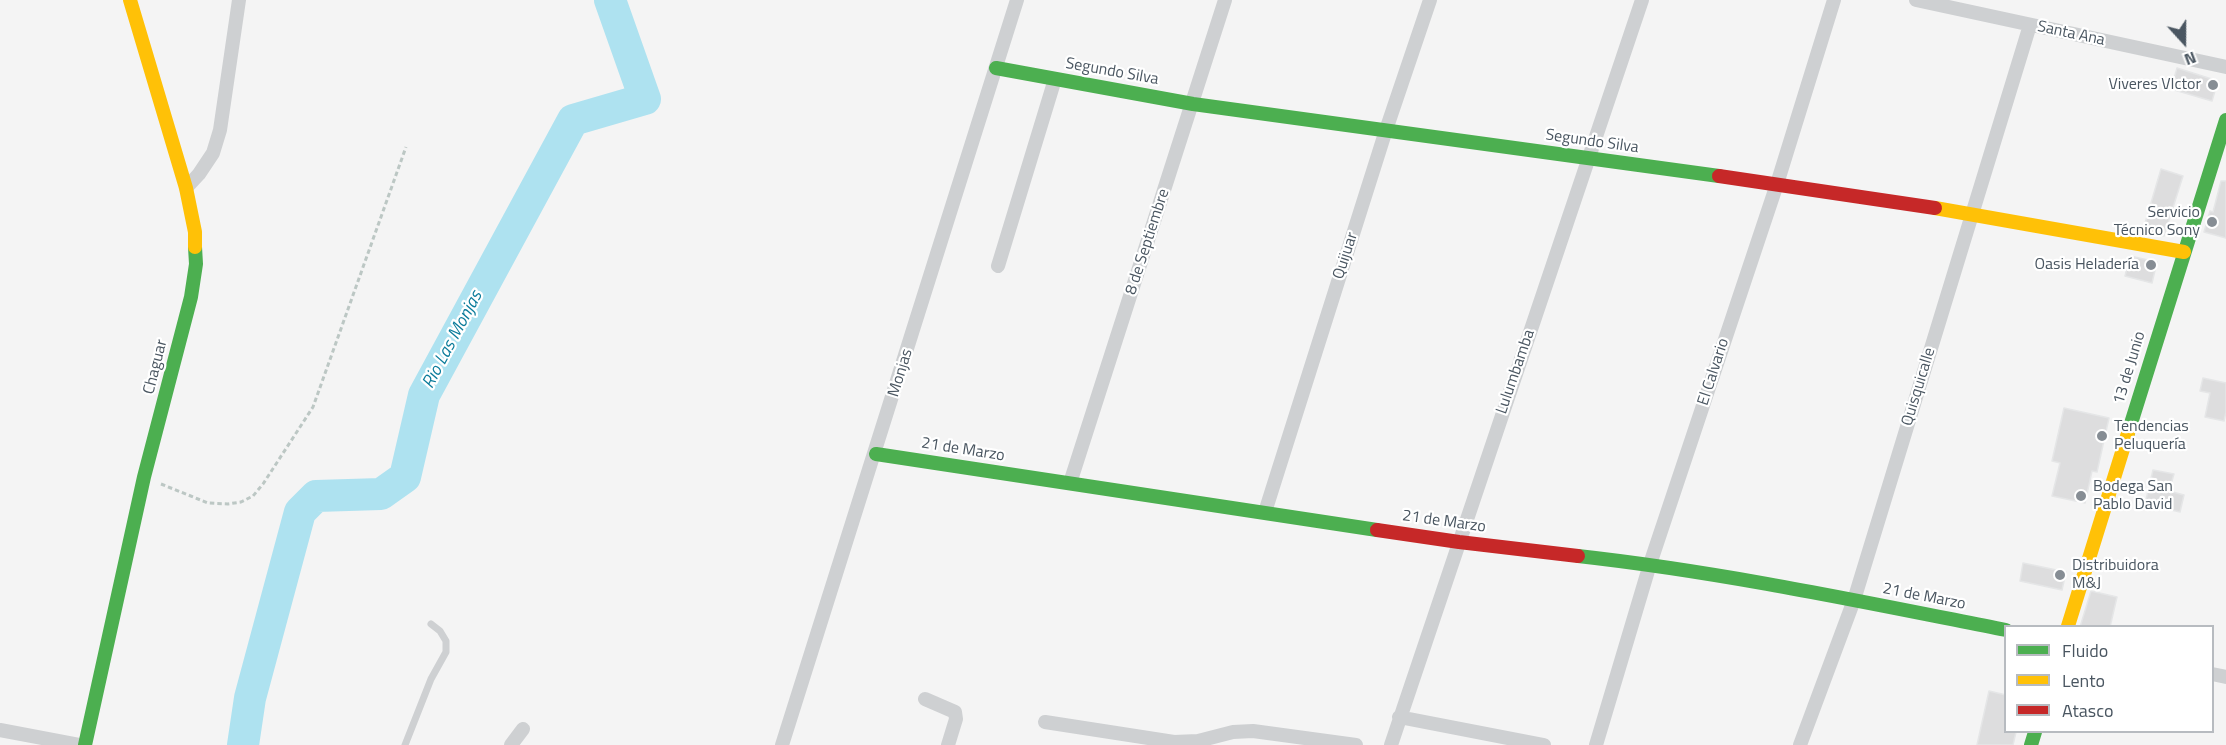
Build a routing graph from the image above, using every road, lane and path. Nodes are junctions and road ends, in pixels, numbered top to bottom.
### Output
1 (130, 0) edge
2 (238, 0) edge
3 (1017, 0) edge
4 (1226, 0) edge
5 (1430, 0) edge
6 (1642, 0) edge
7 (1834, 0) edge
8 (1916, 0) edge
9 (2030, 25) junction
10 (2226, 67) edge
11 (996, 68) junction
12 (1055, 79) junction
13 (1192, 104) junction
14 (2226, 120) edge
15 (1386, 130) junction
16 (406, 147) dead end
17 (1588, 158) junction
18 (1777, 184) junction
19 (186, 188) junction
20 (1971, 214) junction
21 (2184, 252) junction
22 (998, 266) dead end
23 (876, 454) junction
24 (144, 477) junction
25 (1070, 483) junction
26 (1265, 512) junction
27 (1459, 542) junction
28 (1650, 564) junction
29 (1854, 600) junction
30 (431, 624) dead end
31 (2069, 625) edge
32 (2004, 630) edge
33 (925, 699) dead end
34 (1399, 717) junction
35 (1045, 722) dead end
36 (0, 729) edge
37 (523, 729) dead end
38 (1214, 741) edge
39 (1318, 743) edge
40 (79, 745) edge
41 (85, 745) edge
42 (405, 745) edge
43 (511, 745) edge
44 (782, 745) edge
45 (948, 745) edge
46 (1356, 745) edge
47 (1390, 745) edge
48 (1544, 745) edge
49 (1596, 745) edge
50 (1800, 745) edge

1 - 19 street, Chaguar
2 - 19 street
3 - 11 street, Monjas
4 - 13 street, 8 de Septiembre
5 - 15 street, Quijuar
6 - 17 street, Lulumbamba
7 - 18 street, El Calvario
8 - 9 street, Santa Ana
9 - 10 street, Santa Ana
9 - 20 street, Quisquicalle
11 - 12 street, Segundo Silva
11 - 23 street, Monjas
12 - 13 street, Segundo Silva
12 - 22 street
13 - 15 street, Segundo Silva
13 - 25 street, 8 de Septiembre
14 - 21 street, 13 de Junio
15 - 17 street, Segundo Silva
15 - 26 street, Quijuar
16 - 24 path
17 - 18 street, Segundo Silva
17 - 27 street, Lulumbamba
18 - 20 street, Segundo Silva
18 - 28 street, El Calvario
19 - 24 street, Chaguar
20 - 21 street, Segundo Silva
20 - 29 street, Quisquicalle
21 - 31 street, 13 de Junio
23 - 25 street, 21 de Marzo
23 - 44 street, Monjas
24 - 41 street, Chaguar
25 - 26 street, 21 de Marzo
26 - 27 street, 21 de Marzo
27 - 28 street, 21 de Marzo
27 - 34 street, Lulumbamba
28 - 29 street, 21 de Marzo
28 - 49 street, El Calvario
29 - 32 street, 21 de Marzo
29 - 50 street, Quisquicalle
30 - 42 lane
33 - 45 street
34 - 47 street, Lulumbamba
34 - 48 street
35 - 38 street
36 - 40 street
37 - 43 street
38 - 39 street
39 - 46 street

